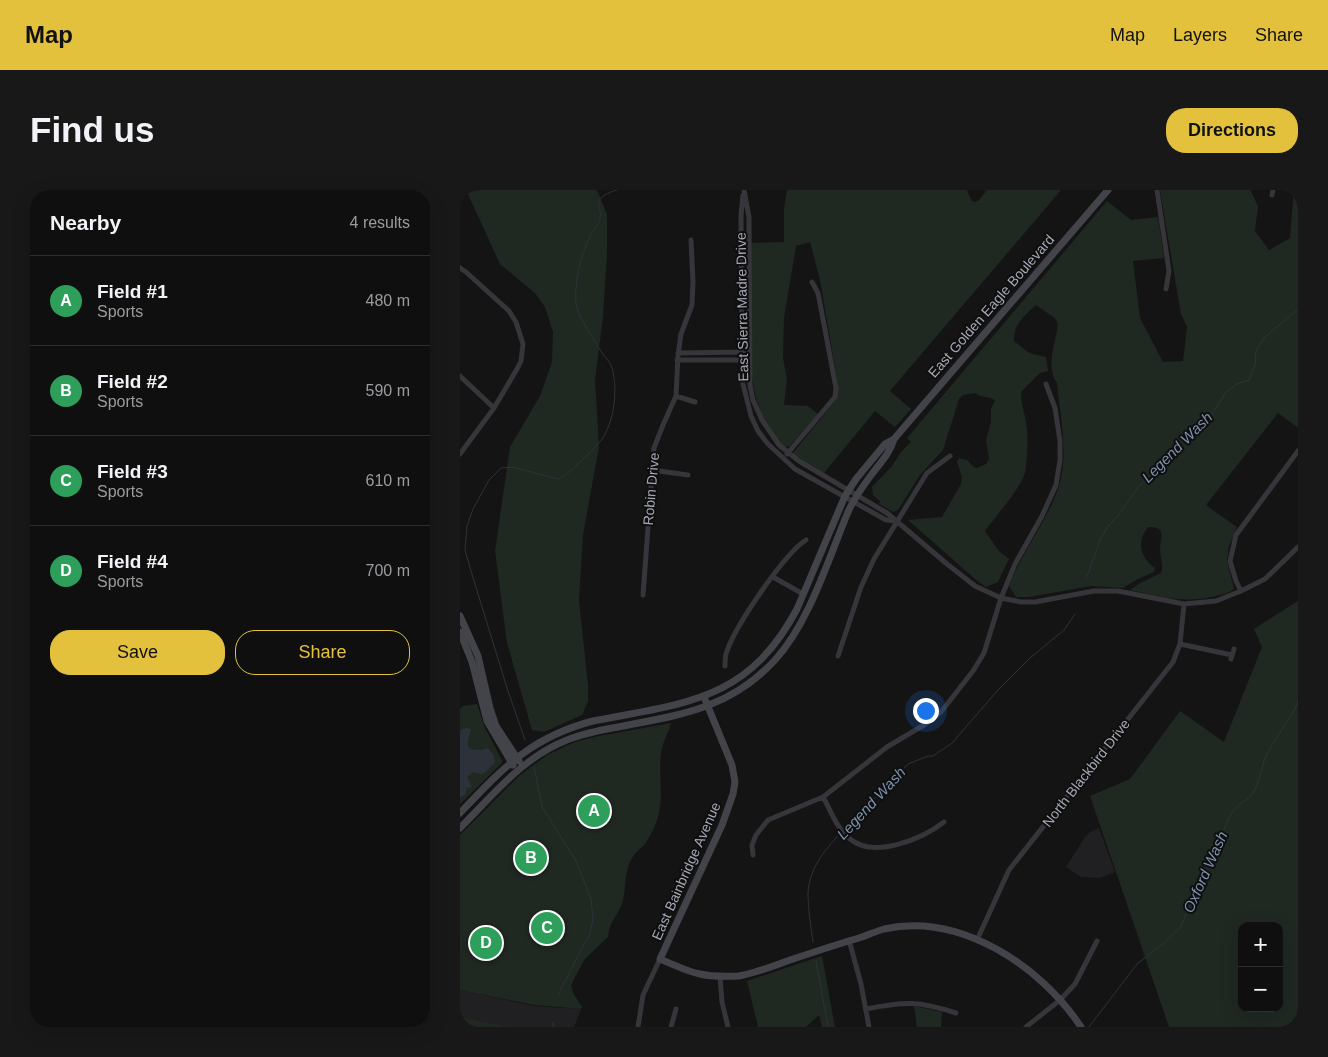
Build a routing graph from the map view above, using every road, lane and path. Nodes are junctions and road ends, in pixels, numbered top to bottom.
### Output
1 (744, 190) edge
2 (1108, 190) edge
3 (1157, 190) edge
4 (691, 240) dead end
5 (460, 268) edge
6 (812, 282) dead end
7 (1166, 289) dead end
8 (742, 352) junction
9 (750, 352) junction
10 (678, 353) junction
11 (678, 360) junction
12 (742, 360) junction
13 (750, 360) junction
14 (460, 376) edge
15 (1046, 384) dead end
16 (676, 396) junction
17 (695, 402) dead end
18 (494, 408) junction
19 (894, 439) junction
20 (1298, 451) edge
21 (788, 452) junction
22 (460, 454) edge
23 (950, 456) dead end
24 (784, 459) junction
25 (652, 470) junction
26 (688, 475) dead end
27 (847, 493) junction
28 (855, 498) junction
29 (896, 521) junction
30 (806, 540) dead end
31 (1298, 547) edge
32 (772, 576) junction
33 (1241, 591) junction
34 (802, 594) junction
35 (643, 595) dead end
36 (1000, 598) junction
37 (1184, 604) junction
38 (460, 616) edge
39 (460, 632) edge
40 (795, 635) junction
41 (1180, 644) junction
42 (1232, 654) dead end
43 (838, 656) dead end
44 (725, 666) dead end
45 (704, 696) junction
46 (708, 706) junction
47 (514, 760) junction
48 (520, 768) junction
49 (823, 796) junction
50 (460, 813) edge
51 (944, 822) dead end
52 (460, 828) edge
53 (753, 855) dead end
54 (848, 940) junction
55 (977, 940) junction
56 (1097, 941) dead end
57 (660, 959) junction
58 (720, 977) junction
59 (1060, 1000) junction
60 (676, 1009) dead end
61 (866, 1009) junction
62 (956, 1013) dead end
63 (638, 1027) edge
64 (671, 1027) edge
65 (728, 1027) edge
66 (869, 1027) edge
67 (1026, 1027) edge
68 (1081, 1027) edge

1 - 8 street, East Sierra Madre Drive
1 - 9 street, East Sierra Madre Drive
2 - 19 street, East Golden Eagle Boulevard
3 - 7 street
4 - 10 street, Robin Drive
5 - 18 street
6 - 21 street
8 - 9 street
8 - 10 street
8 - 12 street, East Sierra Madre Drive
9 - 13 street, East Sierra Madre Drive
10 - 11 street, Robin Drive
11 - 12 street
11 - 16 street, Robin Drive
12 - 13 street
12 - 24 street, East Sierra Madre Drive
13 - 21 street, East Sierra Madre Drive
14 - 18 street
15 - 36 street
16 - 17 street
16 - 25 street, Robin Drive
18 - 22 street
19 - 27 street, East Golden Eagle Boulevard
19 - 28 street, East Golden Eagle Boulevard
20 - 33 street
21 - 24 street
21 - 27 street, East Sierra Madre Drive
23 - 29 street
24 - 27 street, East Sierra Madre Drive
25 - 26 street
25 - 35 street, Robin Drive
27 - 28 street
27 - 34 street, East Golden Eagle Boulevard
28 - 29 street
28 - 40 street, East Golden Eagle Boulevard
29 - 36 street
29 - 43 street
30 - 32 street
31 - 33 street
32 - 34 street
32 - 44 street
33 - 37 street
34 - 40 street
34 - 45 street, East Golden Eagle Boulevard
36 - 37 street
36 - 49 street
37 - 41 street, North Blackbird Drive
38 - 47 street
39 - 47 street
40 - 46 street, East Golden Eagle Boulevard
41 - 42 street
41 - 55 street, North Blackbird Drive
45 - 46 street, East Bainbridge Avenue
45 - 47 street, East Golden Eagle Boulevard
46 - 48 street, East Golden Eagle Boulevard
46 - 57 street, East Bainbridge Avenue
47 - 48 street
47 - 50 street, East Golden Eagle Boulevard
48 - 52 street, East Golden Eagle Boulevard
49 - 51 street
49 - 53 street
54 - 55 street
54 - 58 street
54 - 61 street
55 - 59 street
56 - 59 street
57 - 58 street
57 - 63 street, East Bainbridge Avenue
58 - 65 street
59 - 67 street
59 - 68 street
60 - 64 street
61 - 62 street
61 - 66 street

